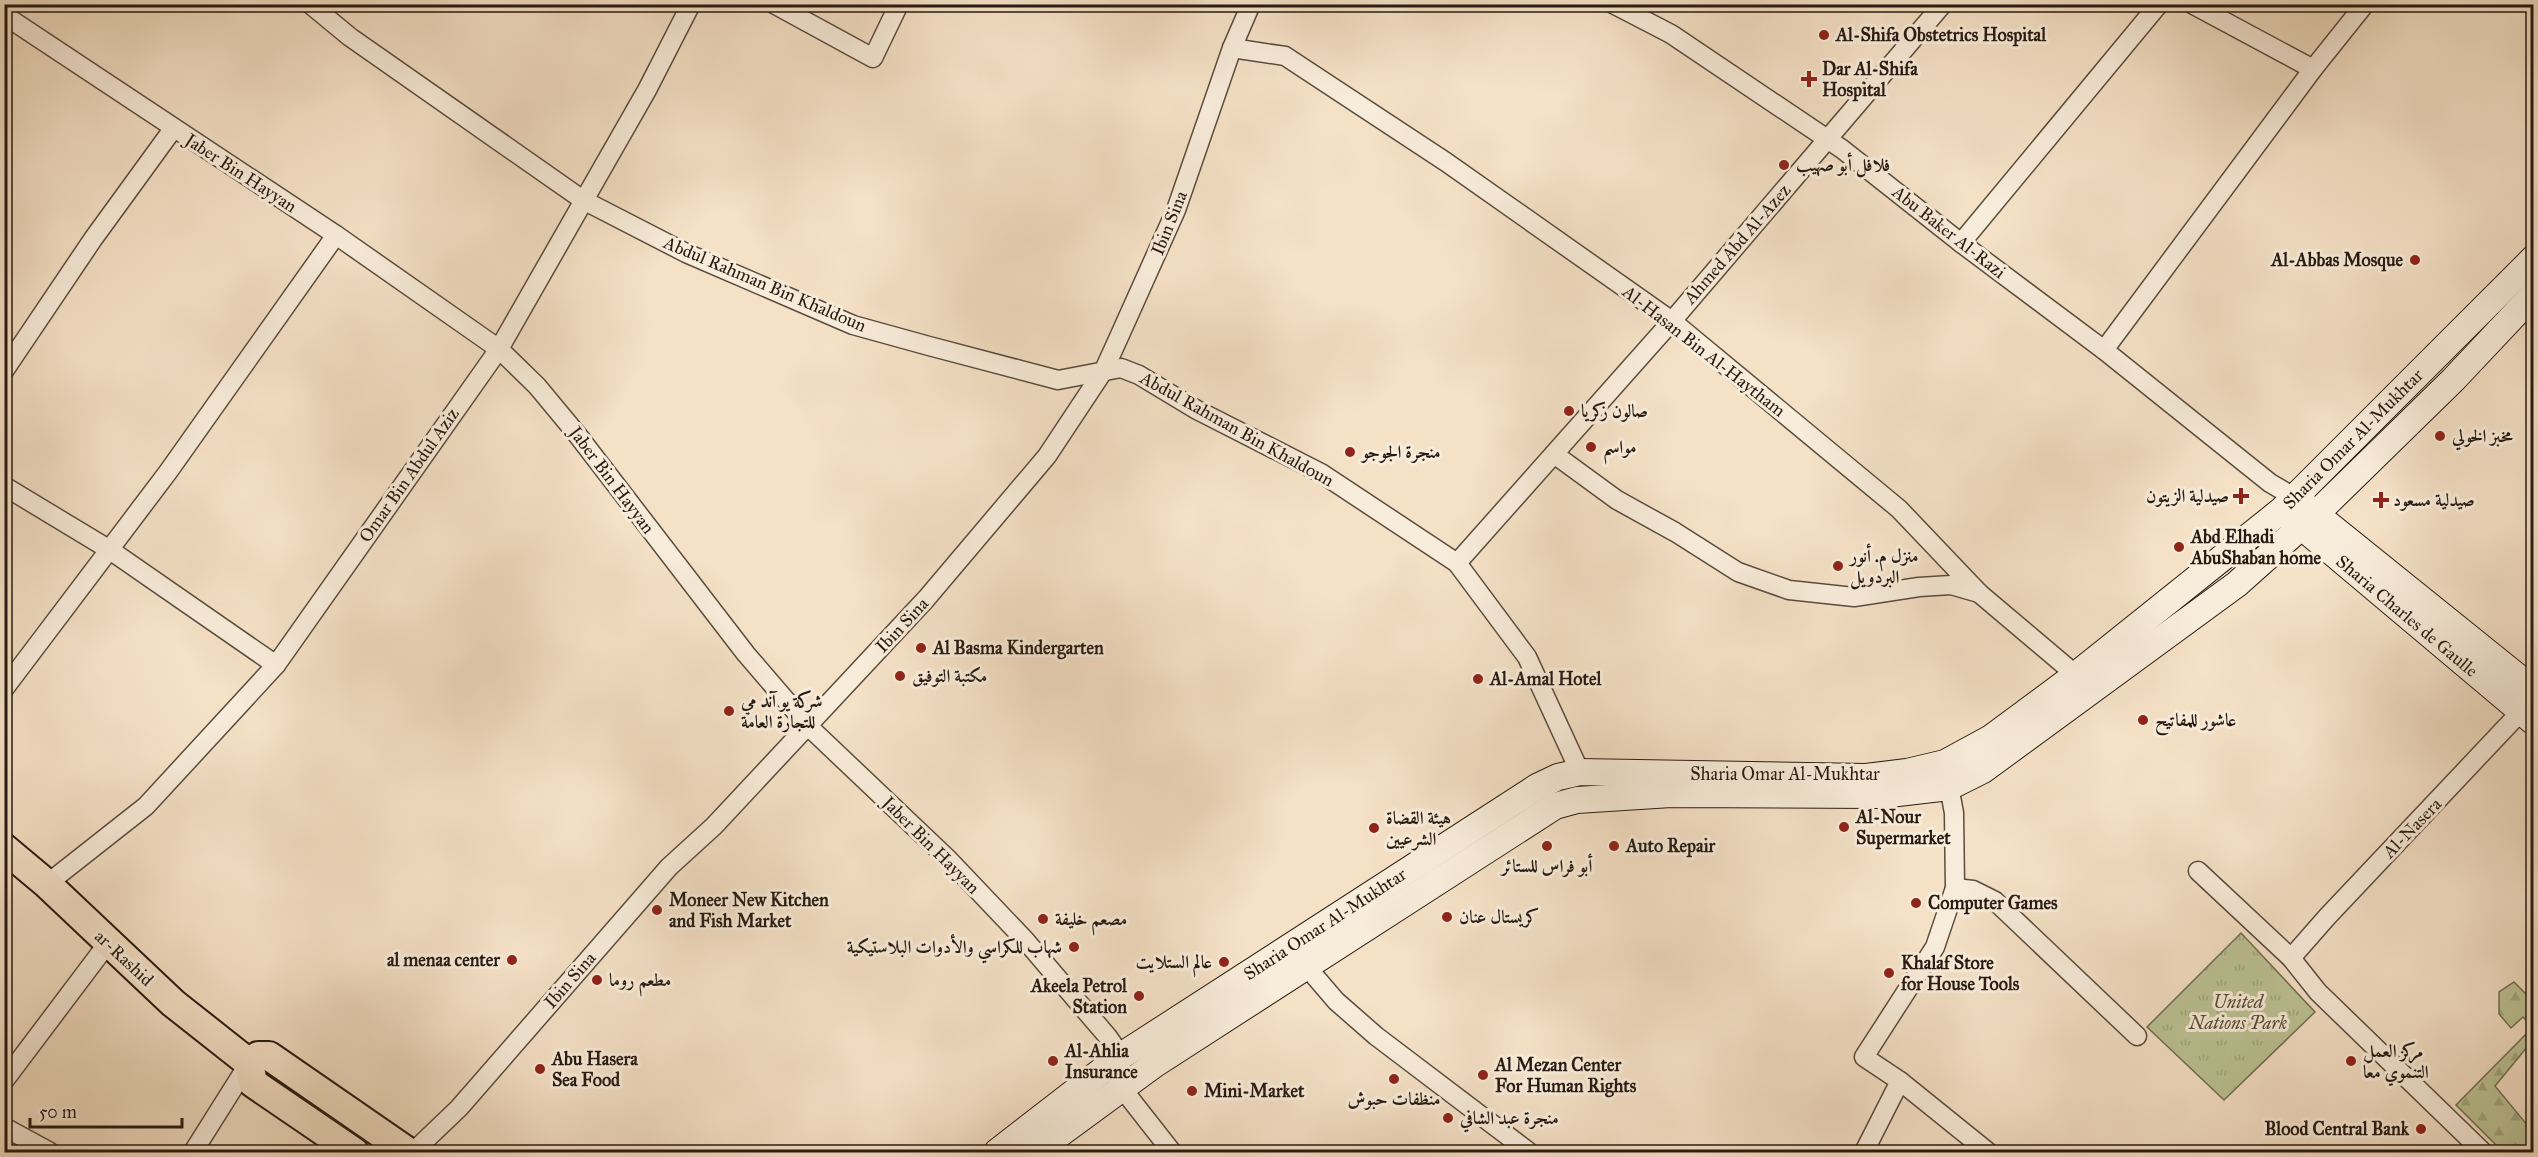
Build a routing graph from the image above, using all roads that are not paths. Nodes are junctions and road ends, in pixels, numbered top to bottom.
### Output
1 (310, 4) edge
2 (691, 4) edge
3 (774, 4) edge
4 (899, 4) edge
5 (1251, 4) edge
6 (1613, 4) edge
7 (1943, 4) edge
8 (2159, 4) edge
9 (2192, 4) edge
10 (2365, 4) edge
11 (4, 15) edge
12 (1232, 48) junction
13 (2313, 69) junction
14 (173, 129) junction
15 (1827, 139) junction
16 (583, 200) junction
17 (336, 236) junction
18 (1961, 243) junction
19 (2534, 258) edge
20 (2534, 294) edge
21 (1672, 321) junction
22 (499, 349) junction
23 (2104, 350) junction
24 (1104, 370) junction
25 (4, 372) edge
26 (1554, 454) junction
27 (4, 486) edge
28 (2288, 503) junction
29 (2308, 521) junction
30 (110, 550) junction
31 (1457, 563) junction
32 (1979, 593) junction
33 (276, 665) junction
34 (2076, 675) junction
35 (4, 689) edge
36 (2534, 690) edge
37 (2529, 711) edge
38 (808, 726) junction
39 (1580, 772) junction
40 (1947, 775) junction
41 (4, 848) edge
42 (2198, 871) dead end
43 (47, 884) junction
44 (1956, 888) junction
45 (108, 943) junction
46 (1290, 946) junction
47 (2291, 958) junction
48 (1305, 966) junction
49 (2137, 1036) dead end
50 (1116, 1060) junction
51 (249, 1063) junction
52 (4, 1081) edge
53 (1900, 1081) junction
54 (1120, 1087) junction
55 (4, 1127) edge
56 (50, 1152) edge
57 (193, 1152) edge
58 (354, 1152) edge
59 (411, 1152) edge
60 (997, 1152) edge
61 (1035, 1152) edge
62 (1172, 1152) edge
63 (1529, 1152) edge
64 (1864, 1152) edge
65 (1988, 1152) edge
66 (2483, 1152) edge

1 - 16 street, Abdul Rahman Bin Khaldoun
2 - 16 street, Omar Bin Abdul Aziz
3 - 4 street
5 - 12 street, Ibin Sina
6 - 15 street, Abu Baker Al-Razi
7 - 15 street, Ahmed Abd Al-Azez
8 - 18 street
9 - 13 street
10 - 13 street
11 - 14 street, Jaber Bin Hayyan
12 - 21 street, Al-Hasan Bin Al-Haytham
12 - 24 street, Ibin Sina
13 - 23 street
14 - 17 street, Jaber Bin Hayyan
14 - 25 street
15 - 18 street, Abu Baker Al-Razi
15 - 21 street, Ahmed Abd Al-Azez
16 - 22 street, Omar Bin Abdul Aziz
16 - 24 street, Abdul Rahman Bin Khaldoun
17 - 22 street, Jaber Bin Hayyan
17 - 30 street
18 - 23 street, Abu Baker Al-Razi
19 - 28 main road, Sharia Omar Al-Mukhtar
20 - 29 main road, Sharia Omar Al-Mukhtar
21 - 26 street, Ahmed Abd Al-Azez
21 - 32 street, Al-Hasan Bin Al-Haytham
22 - 33 street, Omar Bin Abdul Aziz
22 - 38 street, Jaber Bin Hayyan
23 - 28 street, Abu Baker Al-Razi
24 - 31 street, Abdul Rahman Bin Khaldoun
24 - 38 street, Ibin Sina
26 - 31 street, Ahmed Abd Al-Azez
26 - 32 street
27 - 30 street
28 - 29 main road, Sharia Charles de Gaulle
28 - 34 main road, Sharia Omar Al-Mukhtar
29 - 36 main road, Sharia Charles de Gaulle
29 - 37 main road, Sharia Charles de Gaulle
29 - 40 main road, Sharia Omar Al-Mukhtar
30 - 33 street
30 - 35 street
31 - 39 street, Abdul Rahman Bin Khaldoun
32 - 34 street, Al-Hasan Bin Al-Haytham
33 - 43 street, Omar Bin Abdul Aziz
34 - 40 main road, Sharia Omar Al-Mukhtar
37 - 47 street, Al-Nasera
38 - 50 street, Jaber Bin Hayyan
38 - 59 street, Ibin Sina
39 - 40 main road, Sharia Omar Al-Mukhtar
39 - 46 main road, Sharia Omar Al-Mukhtar
40 - 44 street
40 - 48 main road, Sharia Omar Al-Mukhtar
41 - 43 main road, ar-Rashid
42 - 47 street
43 - 45 main road, ar-Rashid
44 - 49 street
44 - 53 street
45 - 51 main road, ar-Rashid
45 - 52 street
46 - 48 street
46 - 50 main road, Sharia Omar Al-Mukhtar
47 - 66 street
48 - 54 main road, Sharia Omar Al-Mukhtar
48 - 63 street
50 - 54 street, Jaber Bin Hayyan
50 - 60 main road, Sharia Omar Al-Mukhtar
51 - 57 street
51 - 58 main road, ar-Rashid
51 - 59 main road
53 - 64 street
53 - 65 street
54 - 61 main road, Sharia Omar Al-Mukhtar
54 - 62 street
55 - 56 street

